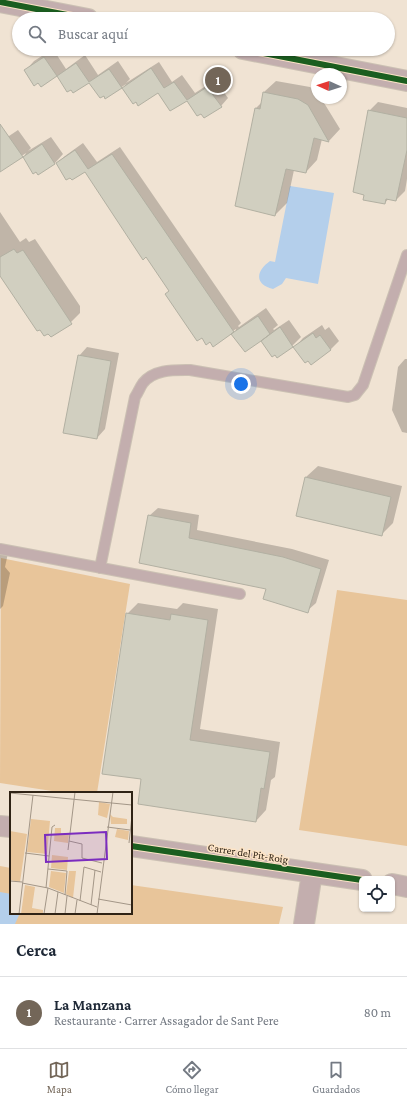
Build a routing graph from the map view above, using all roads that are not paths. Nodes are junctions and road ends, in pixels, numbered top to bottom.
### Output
1 (0, 2) edge
2 (52, 12) edge
3 (279, 56) edge
4 (407, 81) edge
5 (407, 255) edge
6 (0, 549) edge
7 (100, 568) junction
8 (240, 594) dead end
9 (0, 826) edge
10 (10, 827) edge
11 (132, 846) edge
12 (312, 873) junction
13 (359, 880) edge
14 (395, 884) edge
15 (407, 886) edge
16 (304, 924) edge

1 - 2 street
3 - 4 street
5 - 7 lane
6 - 7 lane
7 - 8 lane
9 - 10 street
11 - 12 street, Carrer del Pit-Roig
12 - 13 street, Carrer del Pit-Roig
12 - 16 street
14 - 15 street

